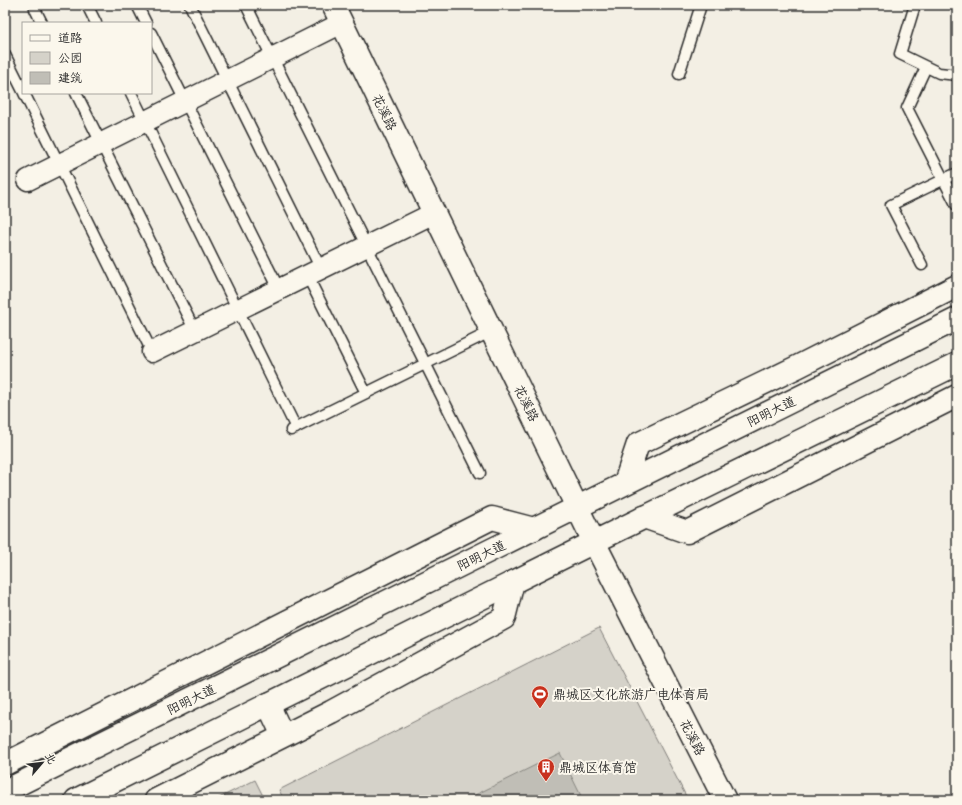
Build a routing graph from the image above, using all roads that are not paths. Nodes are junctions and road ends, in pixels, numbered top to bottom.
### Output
1 (87, 5) edge
2 (137, 5) edge
3 (190, 5) edge
4 (246, 5) edge
5 (701, 5) edge
6 (915, 5) edge
7 (35, 9) dead end
8 (337, 14) edge
9 (42, 22) edge
10 (96, 22) edge
11 (146, 22) edge
12 (152, 35) edge
13 (5, 55) edge
14 (273, 58) junction
15 (926, 67) junction
16 (679, 74) dead end
17 (957, 75) edge
18 (228, 80) junction
19 (22, 90) edge
20 (24, 94) edge
21 (77, 94) edge
22 (131, 94) edge
23 (185, 102) junction
24 (145, 122) junction
25 (102, 144) junction
26 (59, 165) junction
27 (957, 173) edge
28 (28, 180) dead end
29 (944, 180) junction
30 (957, 206) edge
31 (434, 213) junction
32 (367, 246) junction
33 (922, 265) dead end
34 (314, 272) junction
35 (957, 286) edge
36 (279, 289) junction
37 (238, 309) junction
38 (957, 319) edge
39 (194, 331) junction
40 (492, 331) junction
41 (152, 352) joint
42 (425, 364) junction
43 (957, 364) edge
44 (366, 393) junction
45 (957, 396) edge
46 (480, 473) dead end
47 (625, 484) junction
48 (578, 507) junction
49 (644, 517) junction
50 (534, 529) junction
51 (594, 542) junction
52 (513, 582) junction
53 (317, 607) junction
54 (328, 631) junction
55 (268, 704) junction
56 (283, 736) junction
57 (5, 764) edge
58 (5, 791) edge
59 (76, 800) edge
60 (156, 800) edge
61 (725, 800) edge

1 - 10 lane
2 - 11 lane
3 - 18 lane
4 - 14 lane
5 - 16 lane
6 - 15 lane
7 - 9 lane
8 - 14 street
8 - 31 street, 花溪路
12 - 23 lane
13 - 19 lane
14 - 18 street
14 - 32 lane
15 - 17 lane
15 - 29 lane
18 - 23 street
18 - 34 lane
20 - 26 lane
21 - 25 lane
22 - 24 lane
23 - 24 street
23 - 36 lane
24 - 25 street
24 - 37 lane
25 - 26 street
25 - 39 lane
26 - 28 street
26 - 41 lane
27 - 29 lane
29 - 30 lane
29 - 33 lane
31 - 32 street
31 - 40 street, 花溪路
32 - 34 street
32 - 42 lane
34 - 36 street
34 - 44 lane
35 - 47 street
36 - 37 street
37 - 39 street
37 - 44 lane
38 - 47 street, 阳明大道
39 - 41 street
40 - 42 lane
40 - 48 street, 花溪路
42 - 44 lane
42 - 46 lane
43 - 49 street
45 - 49 street
47 - 48 street, 阳明大道
48 - 50 street, 阳明大道
48 - 51 street, 花溪路
49 - 51 street
50 - 53 street
50 - 54 street, 阳明大道
51 - 52 street
51 - 61 street, 花溪路
52 - 55 street
52 - 56 street
53 - 54 street
53 - 57 street
54 - 58 street, 阳明大道
55 - 56 street
55 - 59 street
56 - 60 street

